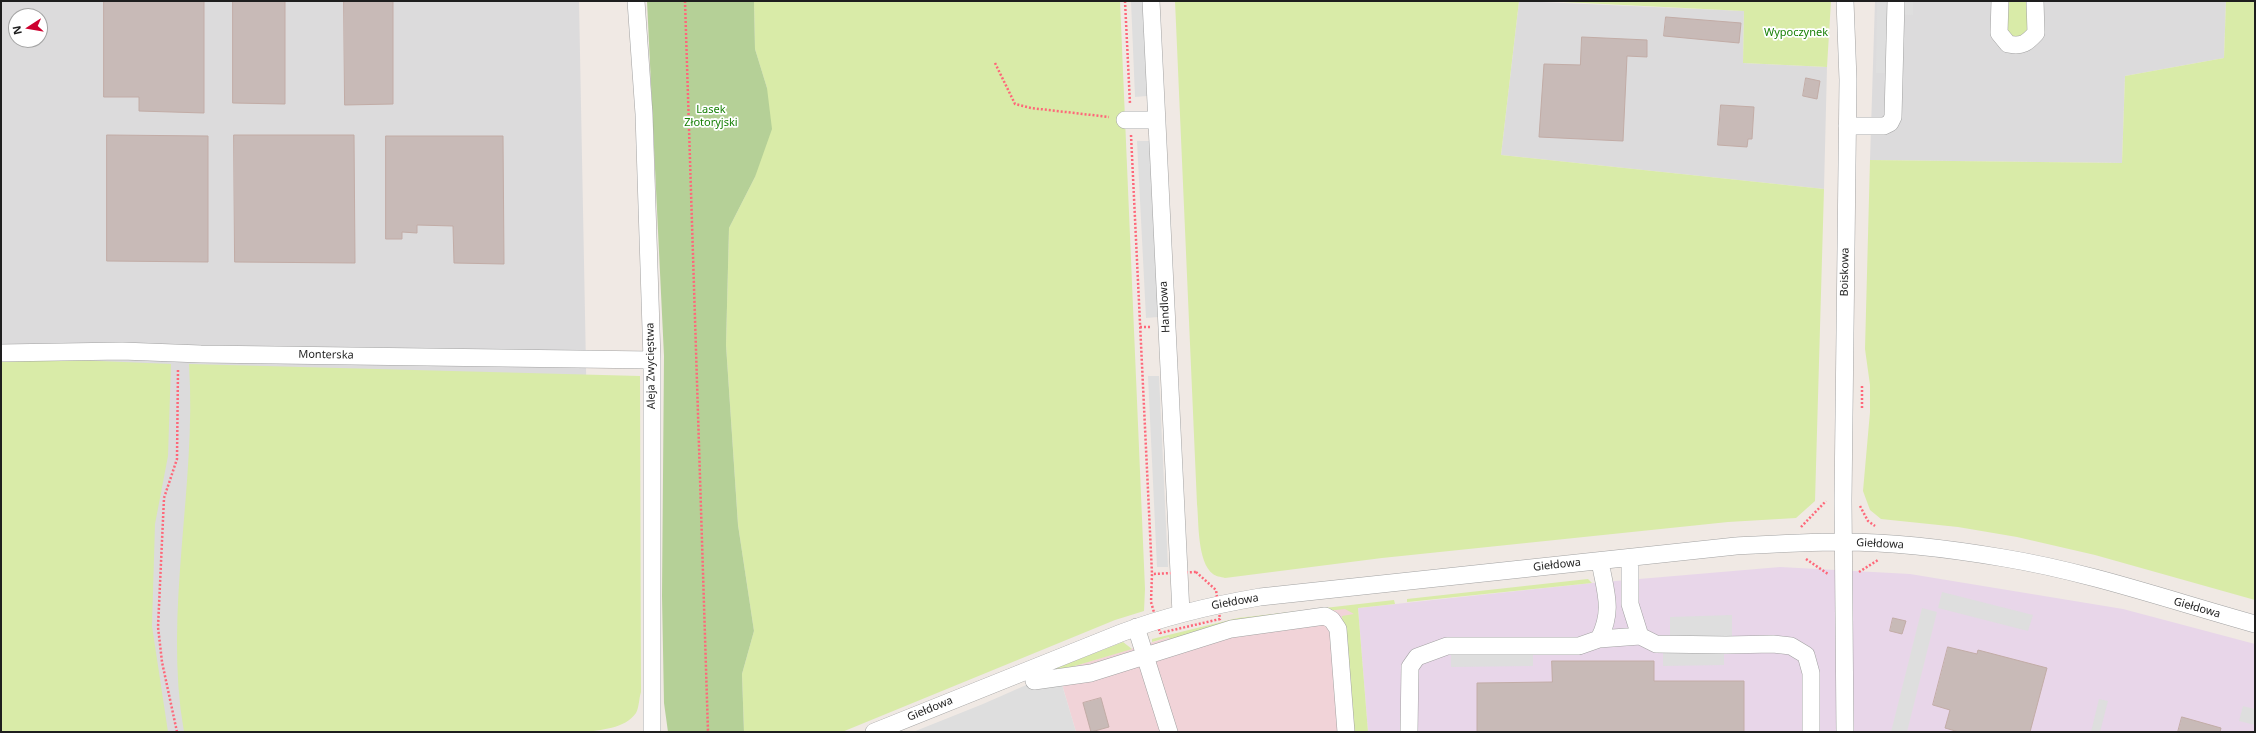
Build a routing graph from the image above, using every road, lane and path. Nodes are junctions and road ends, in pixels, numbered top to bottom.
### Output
1 (636, 1) edge
2 (685, 1) edge
3 (1125, 1) edge
4 (1151, 1) edge
5 (1846, 1) edge
6 (1896, 1) edge
7 (2000, 1) edge
8 (2035, 1) edge
9 (996, 62) dead end
10 (1128, 120) junction
11 (1156, 120) junction
12 (1847, 126) junction
13 (1, 353) edge
14 (178, 353) junction
15 (652, 360) junction
16 (1843, 542) junction
17 (1630, 558) junction
18 (1600, 561) junction
19 (1152, 574) dead end
20 (1181, 613) junction
21 (2255, 624) edge
22 (1136, 627) junction
23 (1640, 636) junction
24 (1599, 640) junction
25 (1145, 656) junction
26 (1034, 681) junction
27 (177, 732) edge
28 (651, 732) edge
29 (708, 732) edge
30 (874, 732) edge
31 (1169, 732) edge
32 (1346, 732) edge
33 (1409, 732) edge
34 (1811, 732) edge
35 (1845, 732) edge

1 - 15 street, Aleja Zwycięstwa
2 - 29 path
3 - 10 path
4 - 11 street, Handlowa
5 - 12 street, Boiskowa
6 - 12 street
7 - 8 street
9 - 10 path
10 - 11 street
10 - 19 path
11 - 20 street, Handlowa
12 - 16 street, Boiskowa
13 - 14 street, Monterska
14 - 15 street, Monterska
14 - 27 path
15 - 28 street, Aleja Zwycięstwa
16 - 17 street, Giełdowa
16 - 21 street, Giełdowa
16 - 35 street, Boiskowa
17 - 18 street, Giełdowa
17 - 23 street
18 - 20 street, Giełdowa
18 - 24 street
20 - 22 street, Giełdowa
22 - 25 street
22 - 26 street, Giełdowa
23 - 24 street
23 - 34 street
24 - 33 street
25 - 26 street
25 - 31 street
25 - 32 street
26 - 30 street, Giełdowa

